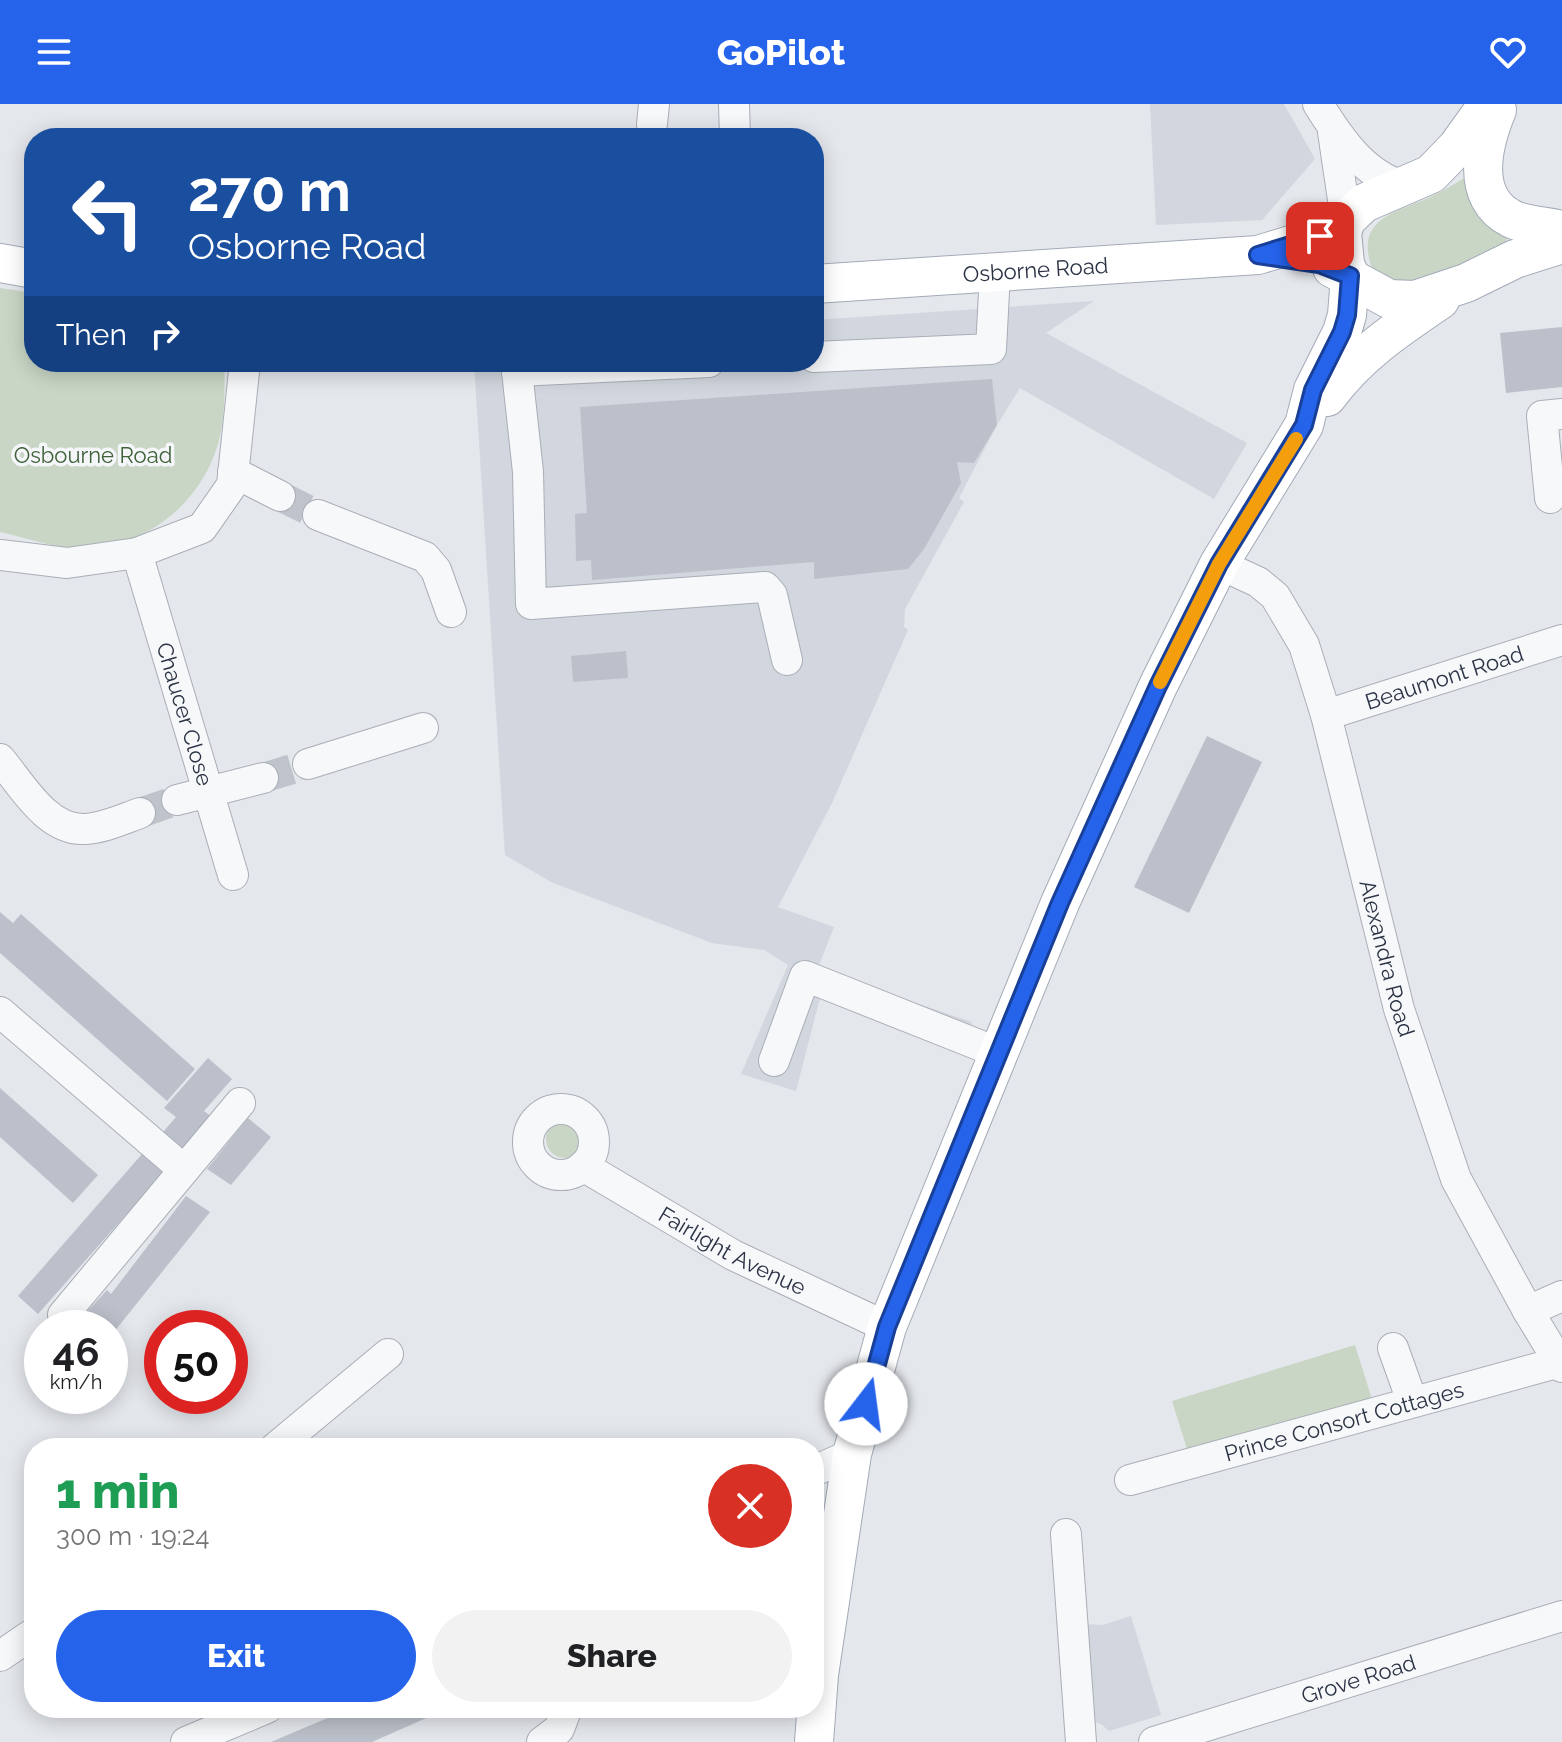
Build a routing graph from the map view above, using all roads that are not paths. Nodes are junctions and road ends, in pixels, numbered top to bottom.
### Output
1 (734, 104) edge
2 (1488, 104) edge
3 (1500, 104) edge
4 (1325, 115) edge
5 (735, 128) edge
6 (1403, 186) junction
7 (1346, 220) junction
8 (1562, 230) edge
9 (1562, 244) edge
10 (1258, 255) junction
11 (0, 263) edge
12 (24, 267) edge
13 (995, 273) junction
14 (1350, 276) junction
15 (824, 283) edge
16 (1466, 283) junction
17 (824, 357) edge
18 (244, 372) edge
19 (517, 372) edge
20 (1562, 414) edge
21 (1304, 425) junction
22 (233, 472) junction
23 (280, 496) tunnel mouth
24 (1550, 498) dead end
25 (318, 515) tunnel mouth
26 (137, 553) junction
27 (0, 555) edge
28 (1219, 564) junction
29 (451, 612) dead end
30 (1562, 640) edge
31 (787, 660) dead end
32 (1326, 715) junction
33 (423, 728) dead end
34 (0, 759) edge
35 (308, 764) tunnel mouth
36 (263, 778) tunnel mouth
37 (208, 791) junction
38 (177, 800) tunnel mouth
39 (140, 813) tunnel mouth
40 (233, 875) dead end
41 (0, 1012) edge
42 (999, 1053) junction
43 (774, 1061) dead end
44 (240, 1103) dead end
45 (175, 1161) junction
46 (583, 1166) dead end
47 (1562, 1296) edge
48 (67, 1310) edge
49 (1528, 1311) junction
50 (887, 1327) junction
51 (1393, 1348) dead end
52 (388, 1354) dead end
53 (1561, 1365) edge
54 (1412, 1401) junction
55 (287, 1438) edge
56 (852, 1454) junction
57 (824, 1467) edge
58 (1130, 1480) dead end
59 (1066, 1534) dead end
60 (1562, 1616) edge
61 (24, 1640) edge
62 (824, 1642) edge
63 (0, 1656) edge
64 (243, 1718) edge
65 (563, 1718) edge
66 (816, 1718) edge
67 (186, 1742) edge
68 (542, 1742) edge
69 (814, 1742) edge
70 (1081, 1742) edge
71 (1154, 1742) edge

1 - 5 street
2 - 6 main road, Osborne Road
3 - 8 main road
4 - 6 street
4 - 7 street
6 - 7 main road, Osborne Road
7 - 10 main road, Osborne Road
7 - 14 main road
9 - 16 main road, Osborne Road
10 - 13 main road, Osborne Road
10 - 14 main road, Osborne Road
11 - 12 main road
13 - 15 main road, Osborne Road
13 - 17 street
14 - 16 main road, Osborne Road
14 - 21 main road
16 - 21 main road
18 - 22 street
19 - 31 street
20 - 24 street
21 - 28 main road
22 - 23 street
22 - 26 street
25 - 29 street
26 - 27 street
26 - 37 street, Chaucer Close
28 - 32 street, Alexandra Road
28 - 42 main road
30 - 32 street, Beaumont Road
32 - 49 street, Alexandra Road
33 - 35 street
34 - 39 street
36 - 37 street
37 - 38 street
37 - 40 street, Chaucer Close
41 - 45 street
42 - 43 street
42 - 50 main road
44 - 45 street
45 - 48 street
46 - 50 street, Fairlight Avenue
47 - 49 street
49 - 53 street, Alexandra Road
50 - 56 main road
51 - 54 street
52 - 55 street
53 - 54 street, Prince Consort Cottages
54 - 58 street, Prince Consort Cottages
56 - 57 street
56 - 62 main road
59 - 70 street
60 - 71 street, Grove Road
61 - 63 street
64 - 67 street
65 - 68 street
66 - 69 main road

